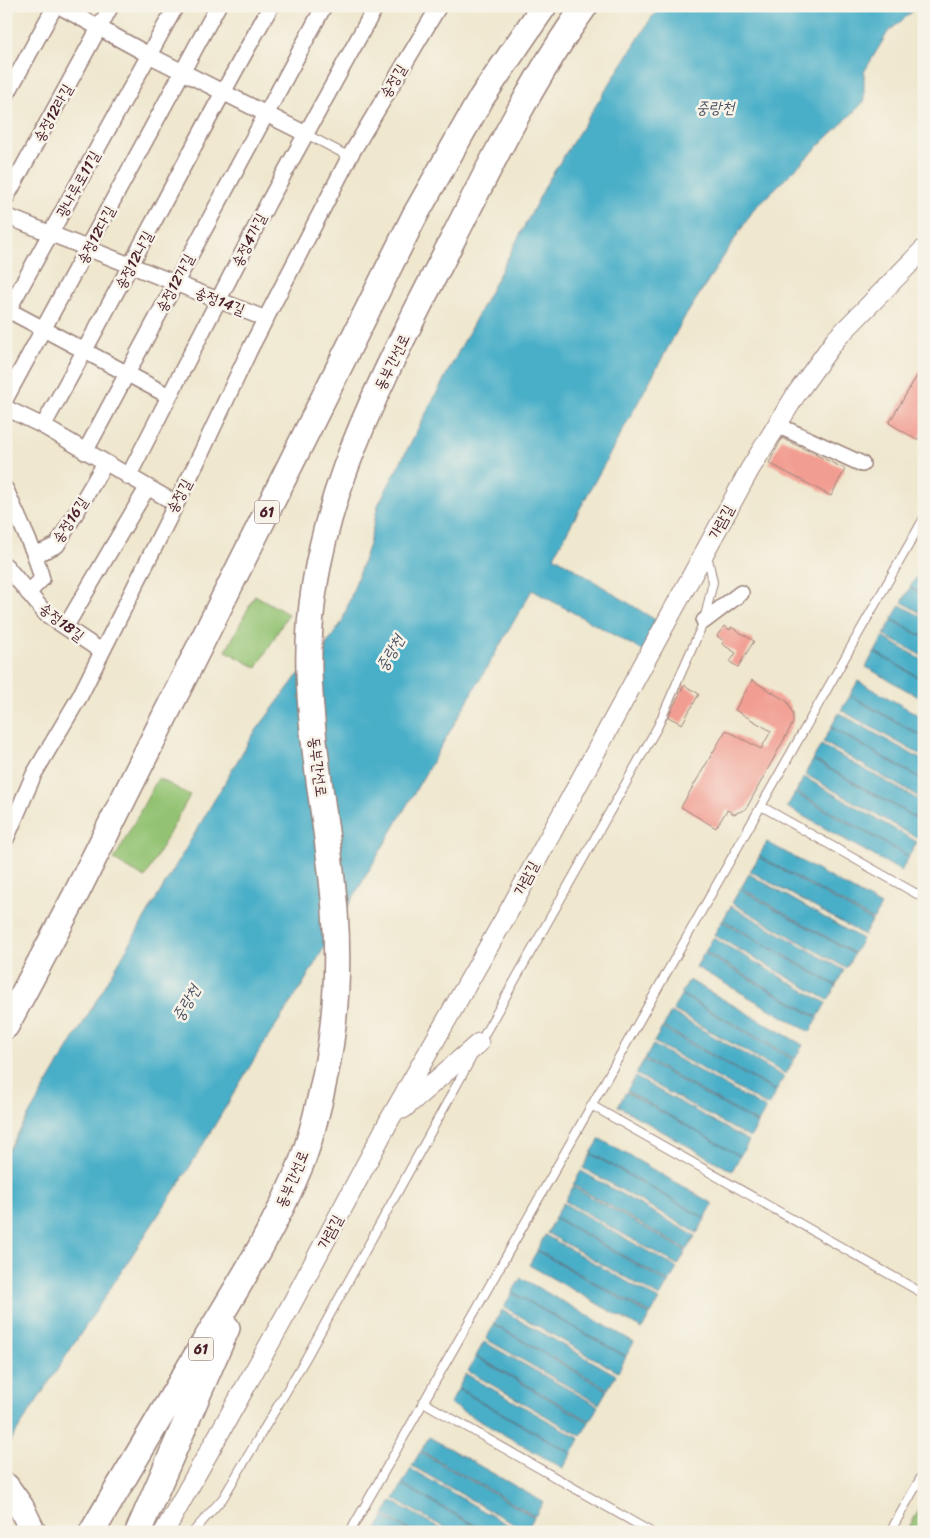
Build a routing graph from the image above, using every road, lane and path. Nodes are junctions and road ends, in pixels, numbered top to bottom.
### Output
1 (55, 6) edge
2 (59, 6) edge
3 (112, 6) edge
4 (176, 6) edge
5 (218, 6) edge
6 (271, 6) edge
7 (324, 6) edge
8 (376, 6) edge
9 (438, 6) edge
10 (544, 6) edge
11 (585, 6) edge
12 (100, 28) junction
13 (149, 55) junction
14 (182, 71) junction
15 (222, 91) junction
16 (6, 96) edge
17 (266, 114) junction
18 (306, 134) junction
19 (350, 157) junction
20 (6, 198) edge
21 (6, 216) edge
22 (51, 232) junction
23 (89, 248) junction
24 (924, 249) edge
25 (131, 266) junction
26 (175, 283) junction
27 (218, 301) junction
28 (7, 312) edge
29 (266, 319) junction
30 (44, 330) junction
31 (85, 352) junction
32 (126, 374) junction
33 (169, 396) junction
34 (6, 398) edge
35 (6, 408) edge
36 (777, 425) junction
37 (43, 426) junction
38 (86, 452) junction
39 (105, 463) junction
40 (862, 464) dead end
41 (128, 477) junction
42 (147, 488) junction
43 (6, 490) edge
44 (175, 503) junction
45 (924, 518) edge
46 (706, 550) junction
47 (35, 555) junction
48 (6, 566) edge
49 (28, 593) junction
50 (741, 593) dead end
51 (704, 621) junction
52 (66, 626) junction
53 (101, 651) junction
54 (760, 806) junction
55 (7, 836) edge
56 (924, 898) edge
57 (23, 996) junction
58 (6, 1016) edge
59 (6, 1026) edge
60 (479, 1043) junction
61 (591, 1105) junction
62 (390, 1119) junction
63 (262, 1243) junction
64 (924, 1294) edge
65 (423, 1402) junction
66 (924, 1472) edge
67 (6, 1486) edge
68 (32, 1532) edge
69 (92, 1532) edge
70 (138, 1532) edge
71 (164, 1532) edge
72 (193, 1532) edge
73 (350, 1532) edge
74 (651, 1532) edge
75 (890, 1532) edge

1 - 16 street
2 - 12 street
3 - 12 street, 송정12라길
4 - 13 street, 광나루로11길
5 - 14 street, 송정12다길
6 - 15 street, 송정12나길
7 - 17 street, 송정12가길
8 - 18 street, 송정4가길
9 - 19 street, 송정길
10 - 57 highway, 61
11 - 63 highway, 동부간선로 / 61
12 - 13 street
12 - 20 street, 송정12라길
13 - 14 street
13 - 22 street, 광나루로11길
14 - 15 street
14 - 23 street, 송정12다길
15 - 17 street
15 - 25 street, 송정12나길
17 - 18 street
17 - 26 street, 송정12가길
18 - 19 lane
18 - 27 street, 송정4가길
19 - 29 street, 송정길
21 - 22 street, 송정14길
22 - 23 street, 송정14길
22 - 28 street, 광나루로11길
23 - 25 street, 송정14길
23 - 30 street, 송정12다길
24 - 36 street, 가람길
25 - 26 street, 송정14길
25 - 31 street, 송정12나길
26 - 27 street, 송정14길
26 - 32 street, 송정12가길
27 - 29 street, 송정14길
27 - 33 street, 송정4가길
28 - 30 street
29 - 44 street, 송정길
30 - 31 street
30 - 34 street, 송정12다길
31 - 32 street
31 - 37 street, 송정12나길
32 - 33 street
32 - 38 street, 송정12가길
33 - 41 street, 송정4가길
35 - 37 street
36 - 40 street
36 - 46 street, 가람길
37 - 38 street
38 - 39 street
39 - 41 street
39 - 47 street, 송정16길
41 - 42 street
42 - 44 street
42 - 52 street
43 - 47 street
44 - 53 street, 송정길
45 - 54 lane
46 - 51 lane
46 - 62 street, 가람길
47 - 49 street
48 - 49 street, 송정18길
49 - 52 street, 송정18길
50 - 51 street
51 - 60 lane
52 - 53 street, 송정18길
53 - 55 street, 송정길
54 - 56 lane
54 - 61 lane
57 - 58 highway
57 - 59 highway, 61
60 - 62 street
60 - 72 lane
61 - 64 lane
61 - 65 lane
62 - 71 street, 가람길
63 - 69 highway, 동부간선로 / 61
63 - 70 highway
65 - 73 lane
65 - 74 lane
66 - 75 lane
67 - 68 highway

